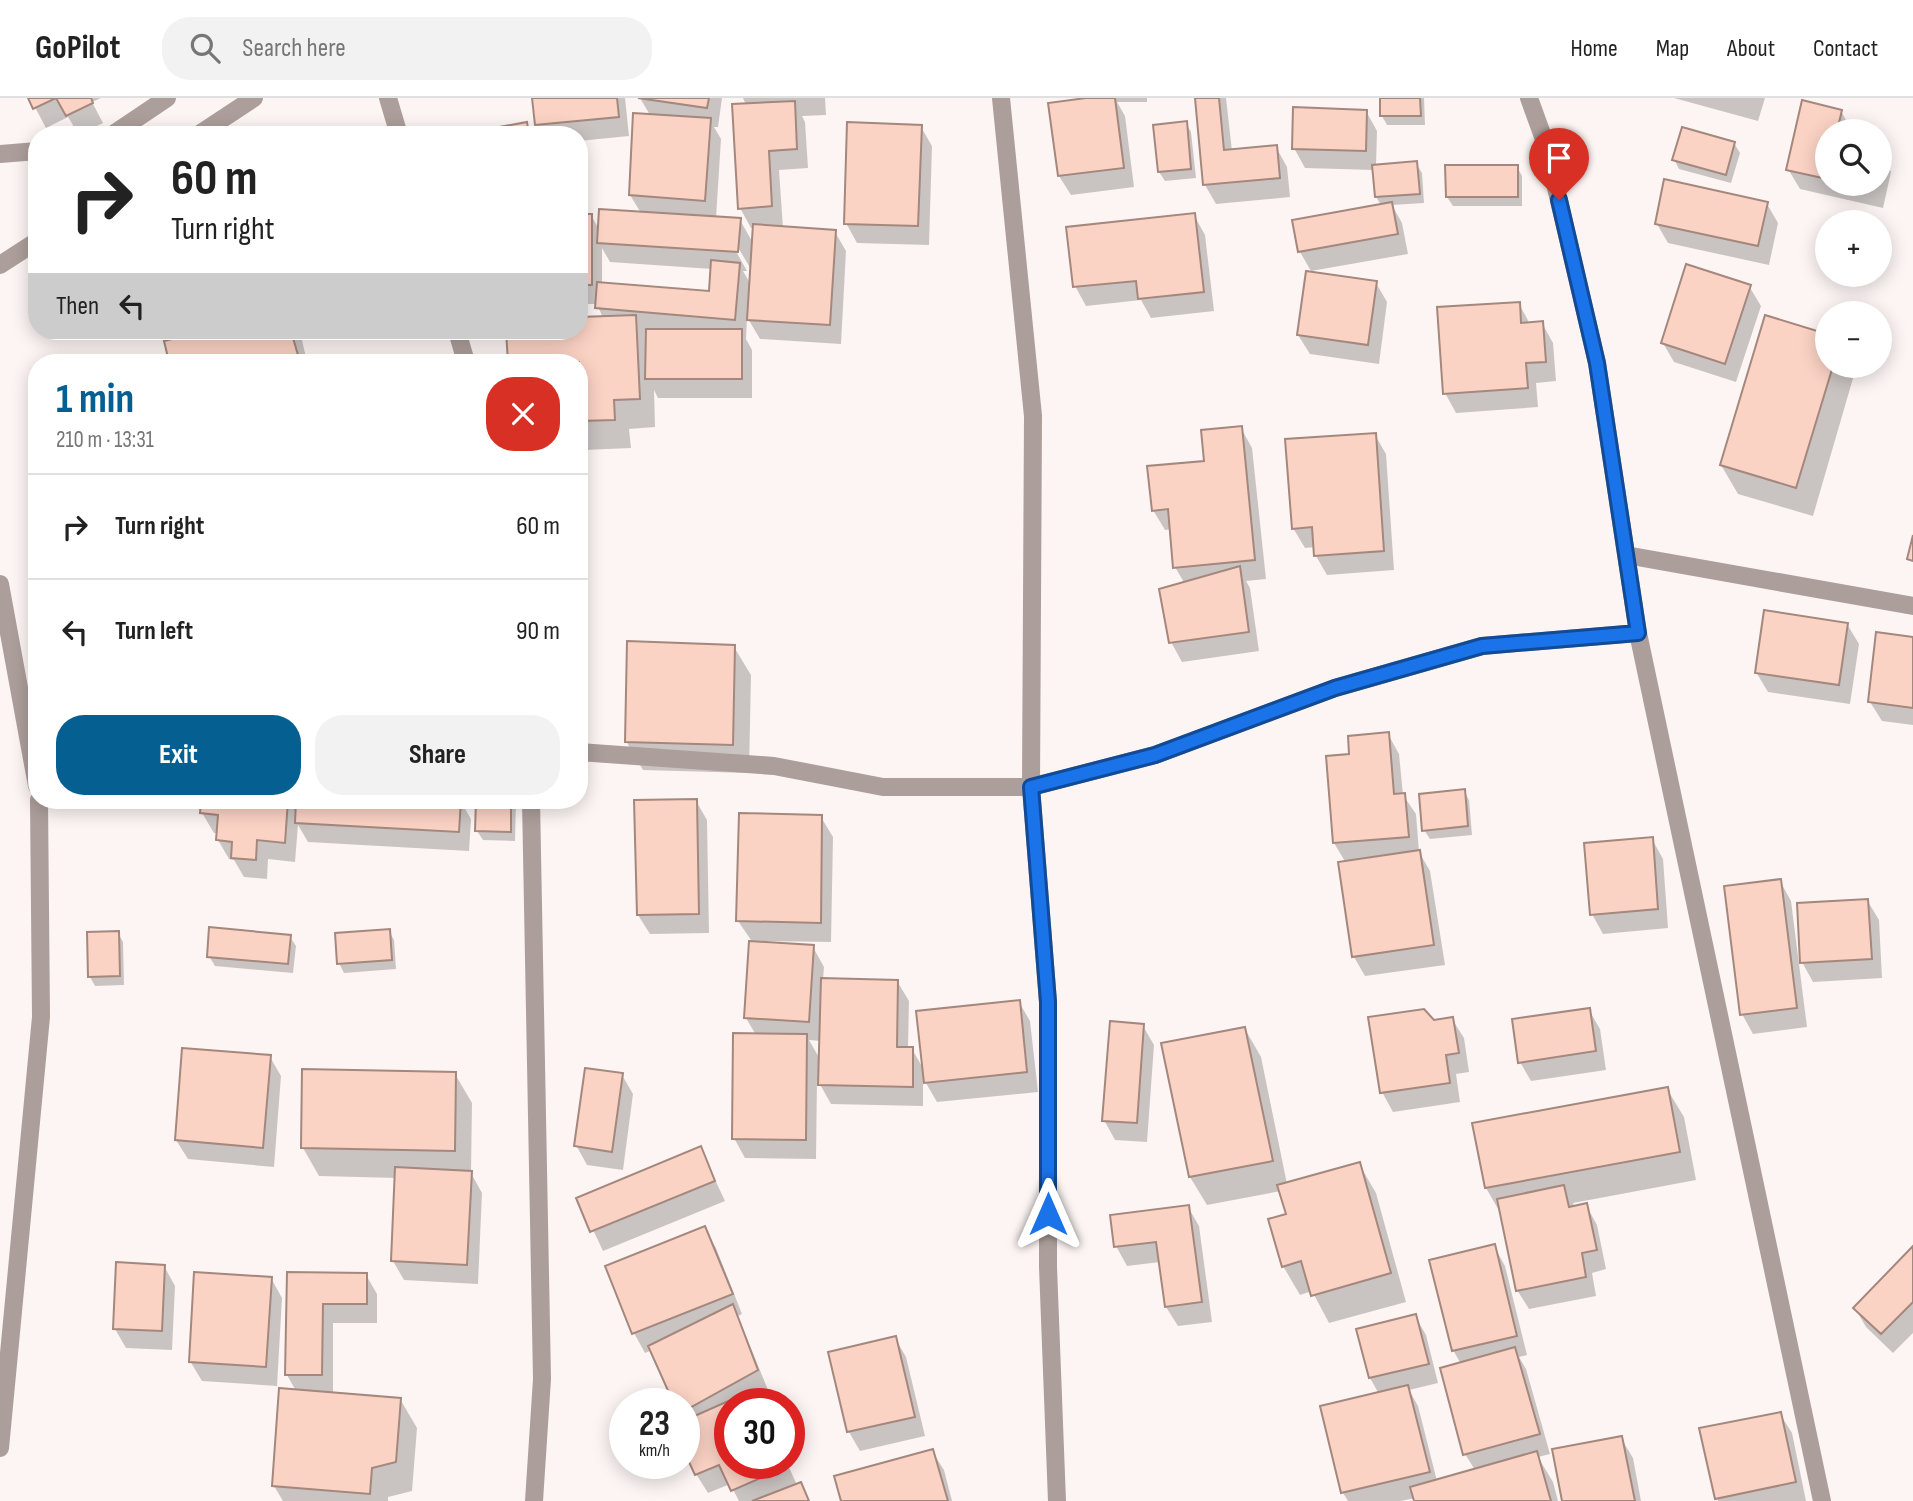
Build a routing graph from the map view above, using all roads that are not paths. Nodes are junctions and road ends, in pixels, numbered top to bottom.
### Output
1 (167, 98) edge
2 (254, 98) edge
3 (388, 98) edge
4 (1001, 98) edge
5 (1529, 98) edge
6 (125, 126) edge
7 (212, 126) edge
8 (396, 126) edge
9 (28, 152) edge
10 (0, 154) edge
11 (28, 247) edge
12 (0, 265) edge
13 (1626, 555) junction
14 (0, 584) edge
15 (1913, 606) edge
16 (1638, 633) junction
17 (28, 737) edge
18 (588, 753) edge
19 (1031, 787) junction
20 (39, 809) edge
21 (531, 809) edge
22 (0, 1448) edge
23 (534, 1501) edge
24 (1057, 1501) edge
25 (1822, 1501) edge

1 - 6 street
2 - 7 street
3 - 8 street
4 - 19 street
5 - 13 street
9 - 10 street
11 - 12 street
13 - 15 street
13 - 16 street
14 - 17 street
16 - 19 street
16 - 25 street
18 - 19 street
19 - 24 street
20 - 22 street
21 - 23 street

